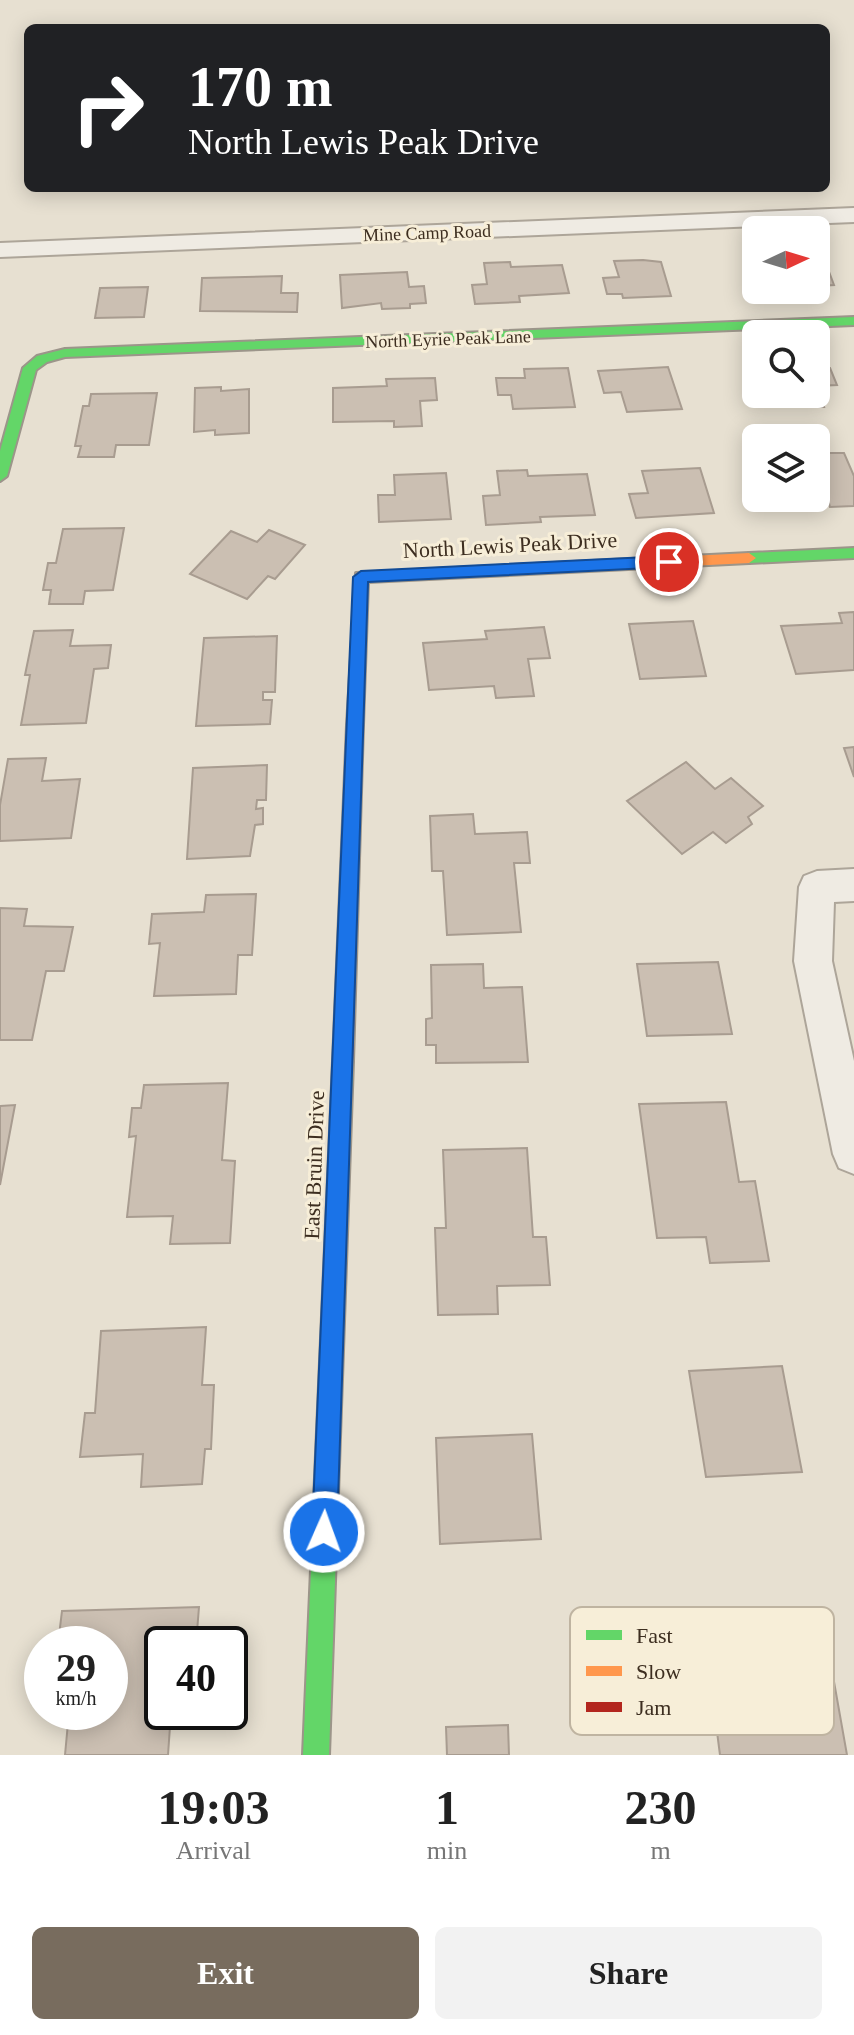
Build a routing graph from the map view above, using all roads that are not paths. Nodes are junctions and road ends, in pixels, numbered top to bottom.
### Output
1 (854, 215) edge
2 (0, 250) edge
3 (854, 321) edge
4 (0, 476) edge
5 (854, 553) edge
6 (361, 577) joint
7 (836, 886) edge
8 (854, 1154) edge
9 (316, 1755) edge

1 - 2 street, Mine Camp Road
3 - 4 street, North Eyrie Peak Lane
5 - 6 street, North Lewis Peak Drive
6 - 9 street, East Bruin Drive
7 - 8 street

